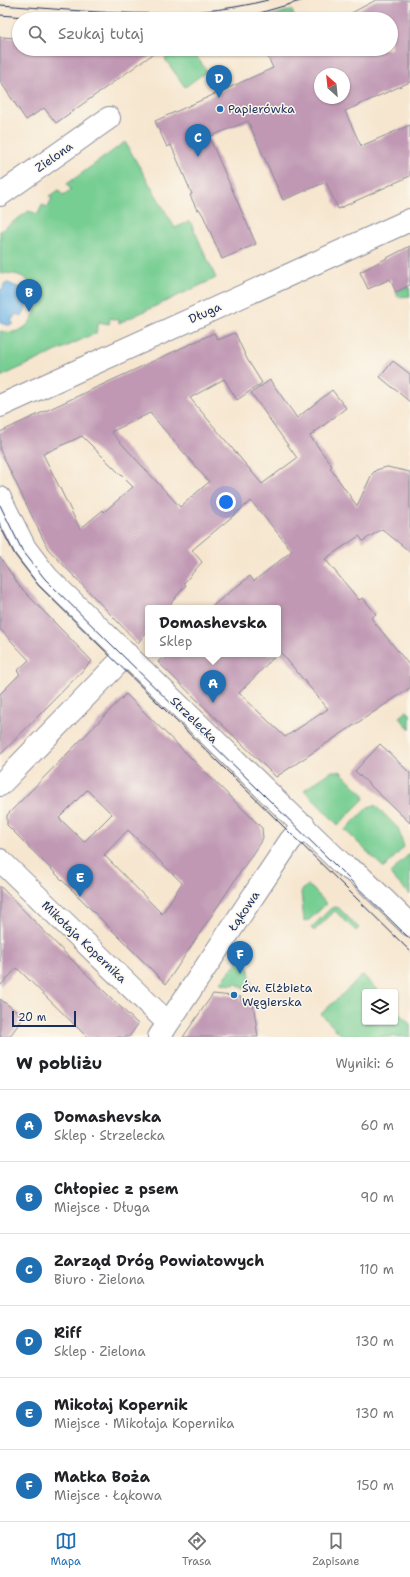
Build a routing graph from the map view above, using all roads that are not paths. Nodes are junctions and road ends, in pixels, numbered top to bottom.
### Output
1 (109, 118) dead end
2 (0, 195) edge
3 (410, 220) edge
4 (0, 406) edge
5 (2, 514) edge
6 (127, 654) junction
7 (0, 785) edge
8 (304, 825) junction
9 (0, 860) edge
10 (410, 925) edge
11 (163, 1030) edge

1 - 2 street, Zielona
3 - 4 street, Długa
5 - 6 street, Strzelecka
6 - 7 street
6 - 8 street, Strzelecka
8 - 10 street, Strzelecka
8 - 11 street, Łąkowa
9 - 11 street, Mikołaja Kopernika

